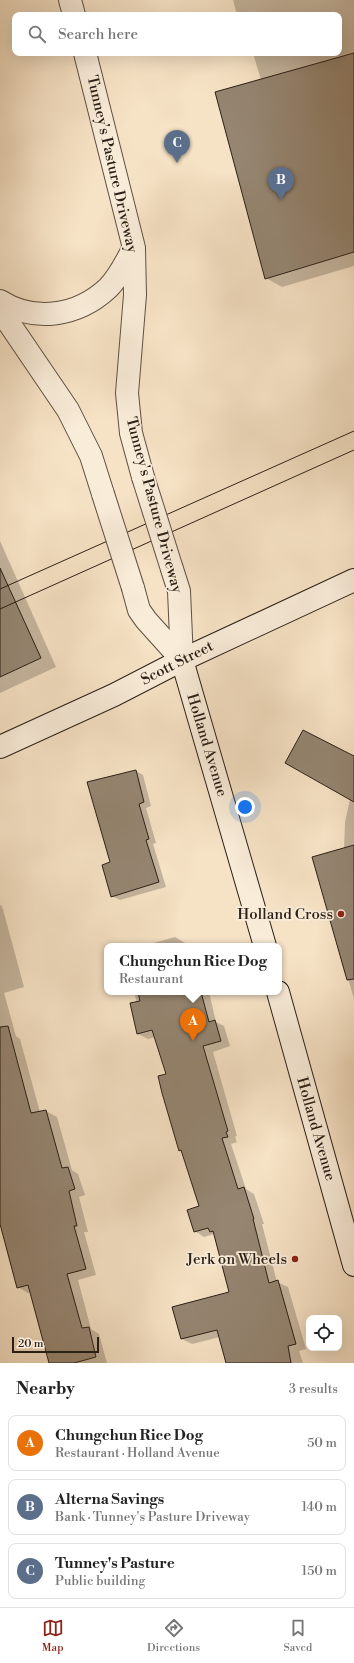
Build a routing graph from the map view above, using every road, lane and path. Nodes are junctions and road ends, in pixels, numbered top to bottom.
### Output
1 (70, 0) edge
2 (73, 12) edge
3 (86, 56) edge
4 (134, 248) junction
5 (0, 301) edge
6 (0, 310) edge
7 (0, 340) edge
8 (24, 345) junction
9 (354, 580) edge
10 (182, 660) junction
11 (0, 747) edge
12 (264, 943) edge
13 (279, 995) edge
14 (354, 1265) edge

1 - 2 street
3 - 4 street, Tunney's Pasture Driveway
4 - 5 street
4 - 10 street, Tunney's Pasture Driveway, bridge
6 - 8 street
7 - 8 street
8 - 10 street, bridge
9 - 10 street, Scott Street
10 - 11 street, Scott Street
10 - 12 street, Holland Avenue
13 - 14 street, Holland Avenue

